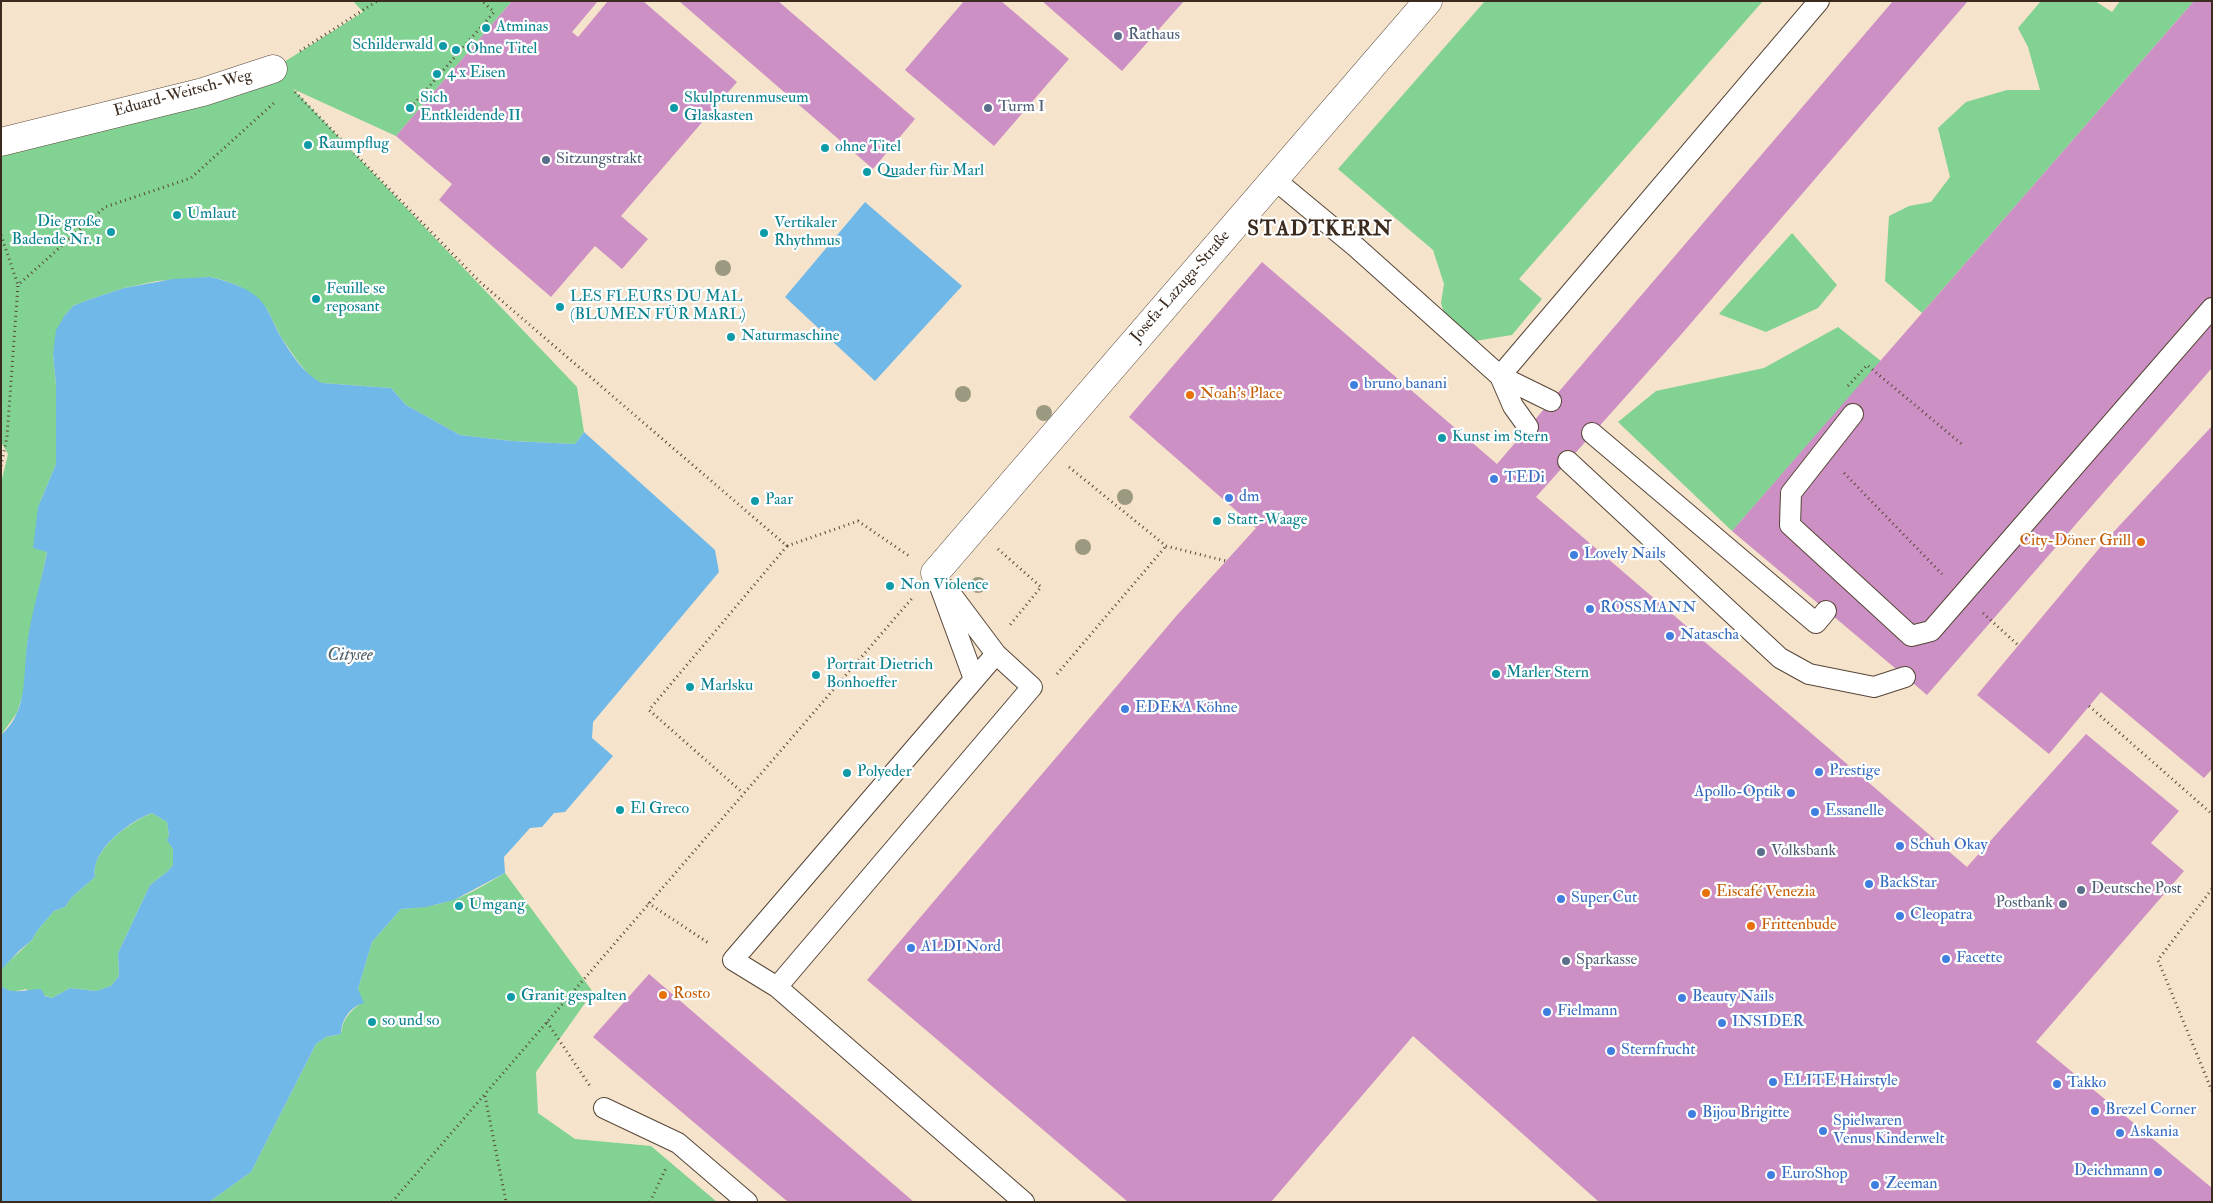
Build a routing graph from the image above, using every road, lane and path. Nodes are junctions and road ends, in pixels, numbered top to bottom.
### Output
1 (377, 1) edge
2 (482, 1) edge
3 (1428, 1) edge
4 (1819, 1) edge
5 (273, 69) joint
6 (291, 88) dead end
7 (277, 101) dead end
8 (414, 104) dead end
9 (1, 142) edge
10 (1274, 179) junction
11 (1, 235) edge
12 (18, 285) junction
13 (2212, 308) edge
14 (1867, 365) dead end
15 (1500, 376) junction
16 (1551, 401) dead end
17 (1853, 414) dead end
18 (1528, 427) dead end
19 (1592, 434) dead end
20 (1044, 446) junction
21 (1964, 446) dead end
22 (1823, 452) junction
23 (1568, 461) dead end
24 (1, 466) edge
25 (974, 528) junction
26 (787, 546) junction
27 (1166, 546) junction
28 (1226, 561) dead end
29 (935, 573) junction
30 (1962, 594) junction
31 (1821, 617) dead end
32 (2018, 645) dead end
33 (996, 654) junction
34 (1905, 677) dead end
35 (974, 679) junction
36 (1032, 688) junction
37 (2089, 706) dead end
38 (743, 794) junction
39 (2212, 814) edge
40 (2212, 888) edge
41 (648, 903) junction
42 (733, 960) junction
43 (777, 987) junction
44 (547, 1022) junction
45 (2212, 1091) edge
46 (485, 1095) junction
47 (604, 1108) joint
48 (678, 1143) junction
49 (392, 1202) edge
50 (506, 1202) edge
51 (650, 1202) edge
52 (747, 1202) edge
53 (1024, 1202) edge

1 - 5 path, Eduard-Weitsch-Weg
2 - 8 path
3 - 10 street, Josefa-Lazuga-Straße
4 - 15 lane
5 - 9 street, Eduard-Weitsch-Weg
6 - 26 path
7 - 12 path
10 - 15 lane
10 - 20 street, Josefa-Lazuga-Straße
11 - 12 path
12 - 24 path
13 - 30 lane
14 - 21 path
15 - 16 lane
15 - 18 lane
17 - 22 lane
19 - 31 lane
20 - 25 street, Josefa-Lazuga-Straße
20 - 27 path
22 - 30 path
22 - 30 lane
23 - 34 lane
25 - 29 street, Josefa-Lazuga-Straße
25 - 33 path
26 - 29 path
26 - 38 path
27 - 28 path
27 - 36 path
29 - 33 lane
29 - 35 lane
29 - 38 path
30 - 32 path
33 - 35 lane
33 - 36 lane
35 - 42 lane
36 - 43 lane
37 - 39 path
38 - 41 path
40 - 45 path
41 - 42 path
41 - 44 path
42 - 43 lane
43 - 53 lane
44 - 46 path
44 - 47 path
46 - 49 path
46 - 50 path
47 - 48 lane
48 - 51 path
48 - 52 lane

